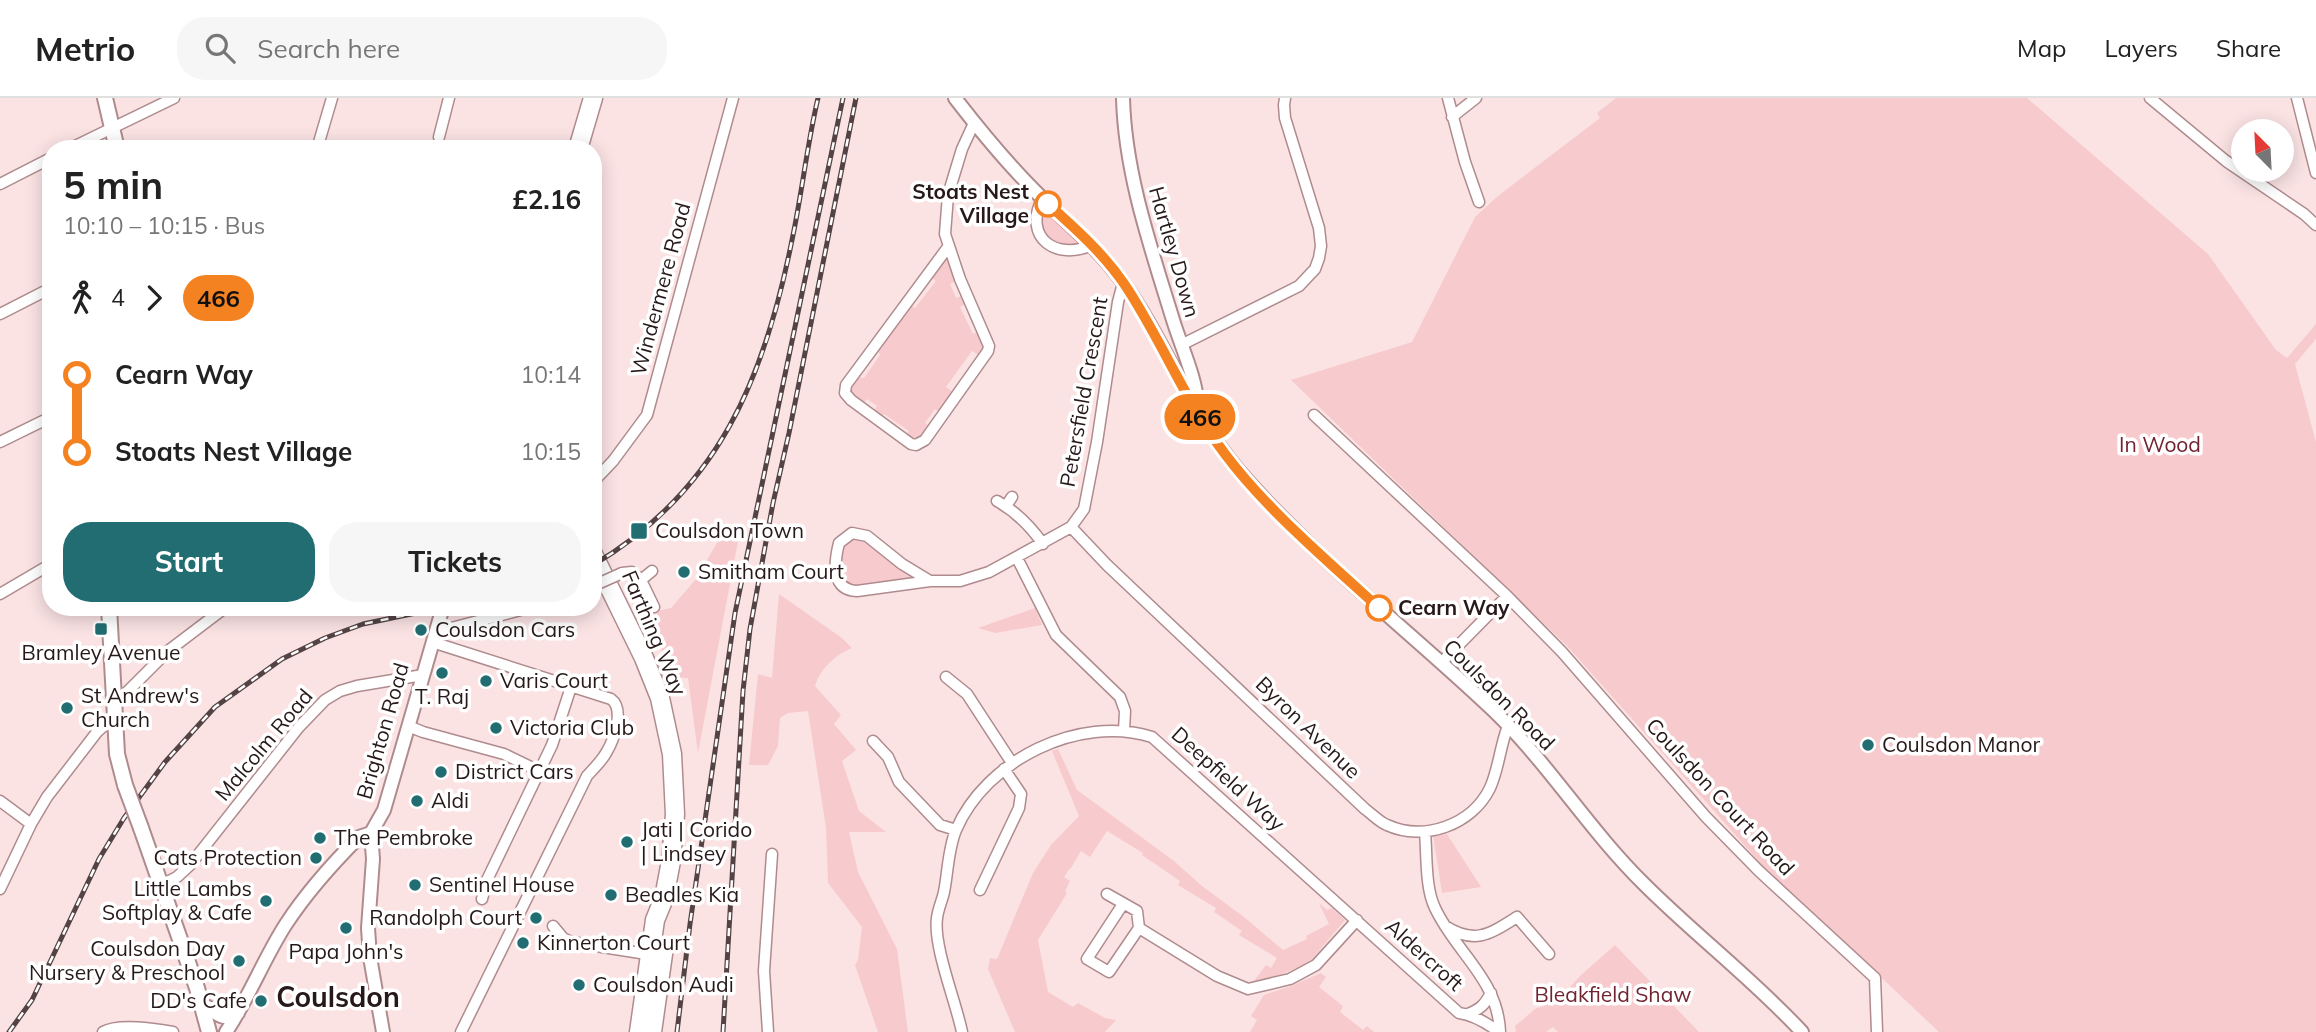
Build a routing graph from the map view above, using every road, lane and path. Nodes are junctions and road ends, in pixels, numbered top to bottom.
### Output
1 (105, 98) edge
2 (174, 98) edge
3 (332, 98) edge
4 (449, 98) edge
5 (593, 98) edge
6 (733, 98) edge
7 (955, 98) edge
8 (1123, 98) edge
9 (1285, 98) edge
10 (1448, 98) edge
11 (1476, 98) edge
12 (2150, 98) edge
13 (2297, 98) edge
14 (1452, 117) junction
15 (974, 123) junction
16 (111, 127) junction
17 (439, 137) dead end
18 (86, 140) edge
19 (115, 140) edge
20 (320, 140) edge
21 (581, 140) edge
22 (42, 163) edge
23 (2316, 173) edge
24 (0, 184) edge
25 (1042, 199) junction
26 (1479, 202) dead end
27 (2316, 225) edge
28 (1092, 245) junction
29 (948, 247) junction
30 (1123, 283) junction
31 (42, 293) edge
32 (0, 314) edge
33 (1181, 345) junction
34 (1199, 415) junction
35 (1314, 415) dead end
36 (42, 421) edge
37 (0, 442) edge
38 (602, 471) edge
39 (1005, 501) dead end
40 (1071, 527) junction
41 (1043, 544) junction
42 (1017, 558) junction
43 (42, 569) edge
44 (652, 571) dead end
45 (602, 572) edge
46 (641, 580) junction
47 (930, 581) junction
48 (602, 582) edge
49 (0, 594) edge
50 (1507, 596) junction
51 (654, 607) dead end
52 (109, 616) edge
53 (214, 616) edge
54 (440, 616) edge
55 (503, 616) edge
56 (434, 637) junction
57 (1441, 663) junction
58 (423, 675) junction
59 (946, 677) dead end
60 (571, 687) junction
61 (114, 705) junction
62 (114, 720) junction
63 (408, 726) junction
64 (1508, 726) junction
65 (1124, 731) junction
66 (873, 741) dead end
67 (1008, 766) junction
68 (541, 772) junction
69 (0, 801) edge
70 (31, 824) junction
71 (956, 830) junction
72 (1425, 832) junction
73 (371, 834) junction
74 (772, 854) dead end
75 (162, 885) junction
76 (0, 889) edge
77 (980, 890) dead end
78 (1107, 894) dead end
79 (482, 899) dead end
80 (1123, 904) junction
81 (1357, 920) junction
82 (553, 926) dead end
83 (1445, 926) junction
84 (1139, 928) junction
85 (1549, 954) dead end
86 (657, 956) junction
87 (197, 988) junction
88 (1491, 993) junction
89 (208, 1007) junction
90 (238, 1013) junction
91 (1468, 1014) junction
92 (103, 1032) edge
93 (173, 1032) edge
94 (209, 1032) edge
95 (219, 1032) edge
96 (226, 1032) edge
97 (383, 1032) edge
98 (461, 1032) edge
99 (639, 1032) edge
100 (653, 1032) edge
101 (768, 1032) edge
102 (962, 1032) edge
103 (1499, 1032) edge
104 (1802, 1032) edge
105 (1877, 1032) edge

1 - 16 main road
2 - 16 street
3 - 20 street
4 - 17 street
5 - 21 highway
6 - 38 street, Windermere Road
7 - 15 main road, Coulsdon Road
8 - 33 main road, Hartley Down
9 - 33 street
10 - 14 street
11 - 14 street
12 - 27 street
13 - 23 street
14 - 26 street
15 - 25 main road, Coulsdon Road
15 - 29 street
16 - 18 street
16 - 19 main road
22 - 24 street
25 - 28 main road, Coulsdon Road
25 - 28 street
28 - 30 main road, Coulsdon Road
29 - 29 street
30 - 34 main road, Coulsdon Road
30 - 40 street, Petersfield Crescent
31 - 32 street
33 - 34 main road, Hartley Down
34 - 57 main road, Coulsdon Road
35 - 50 street
36 - 37 street
39 - 41 street
40 - 41 street
40 - 72 street, Byron Avenue
41 - 42 street
42 - 47 street
42 - 65 street
43 - 49 street
44 - 46 street
45 - 86 highway, Farthing Way
46 - 48 street, bridge
46 - 51 street
47 - 47 street
50 - 57 street
50 - 105 street, Coulsdon Court Road
52 - 61 main road
53 - 61 street
54 - 56 main road, Brighton Road
55 - 56 street
56 - 58 main road, Brighton Road
56 - 60 street
57 - 64 main road, Coulsdon Road
58 - 63 main road, Brighton Road
58 - 75 street, Malcolm Road
59 - 67 street
60 - 68 street
60 - 98 street
61 - 62 main road
62 - 70 street
62 - 75 main road, bridge
63 - 68 street
63 - 73 main road, Brighton Road
64 - 72 street, Byron Avenue
64 - 104 main road, Coulsdon Road
65 - 67 street, Deepfield Way
65 - 81 street, Deepfield Way
66 - 71 street
67 - 71 street, Deepfield Way
67 - 77 street
68 - 79 street
69 - 70 street
70 - 76 street
71 - 102 street, Deepfield Way
72 - 83 street
73 - 90 main road
73 - 97 main road, Brighton Road
74 - 101 street
75 - 87 main road
78 - 80 street
80 - 84 street
80 - 84 street
81 - 84 street
81 - 91 street, Aldercroft
82 - 86 street
83 - 85 street
83 - 88 street
86 - 99 highway, Farthing Way
86 - 100 highway, Farthing Way
87 - 89 main road
87 - 94 main road
88 - 91 street, Aldercroft
88 - 103 street
89 - 90 main road
89 - 95 main road
90 - 96 main road
91 - 103 street, Aldercroft
92 - 93 street

